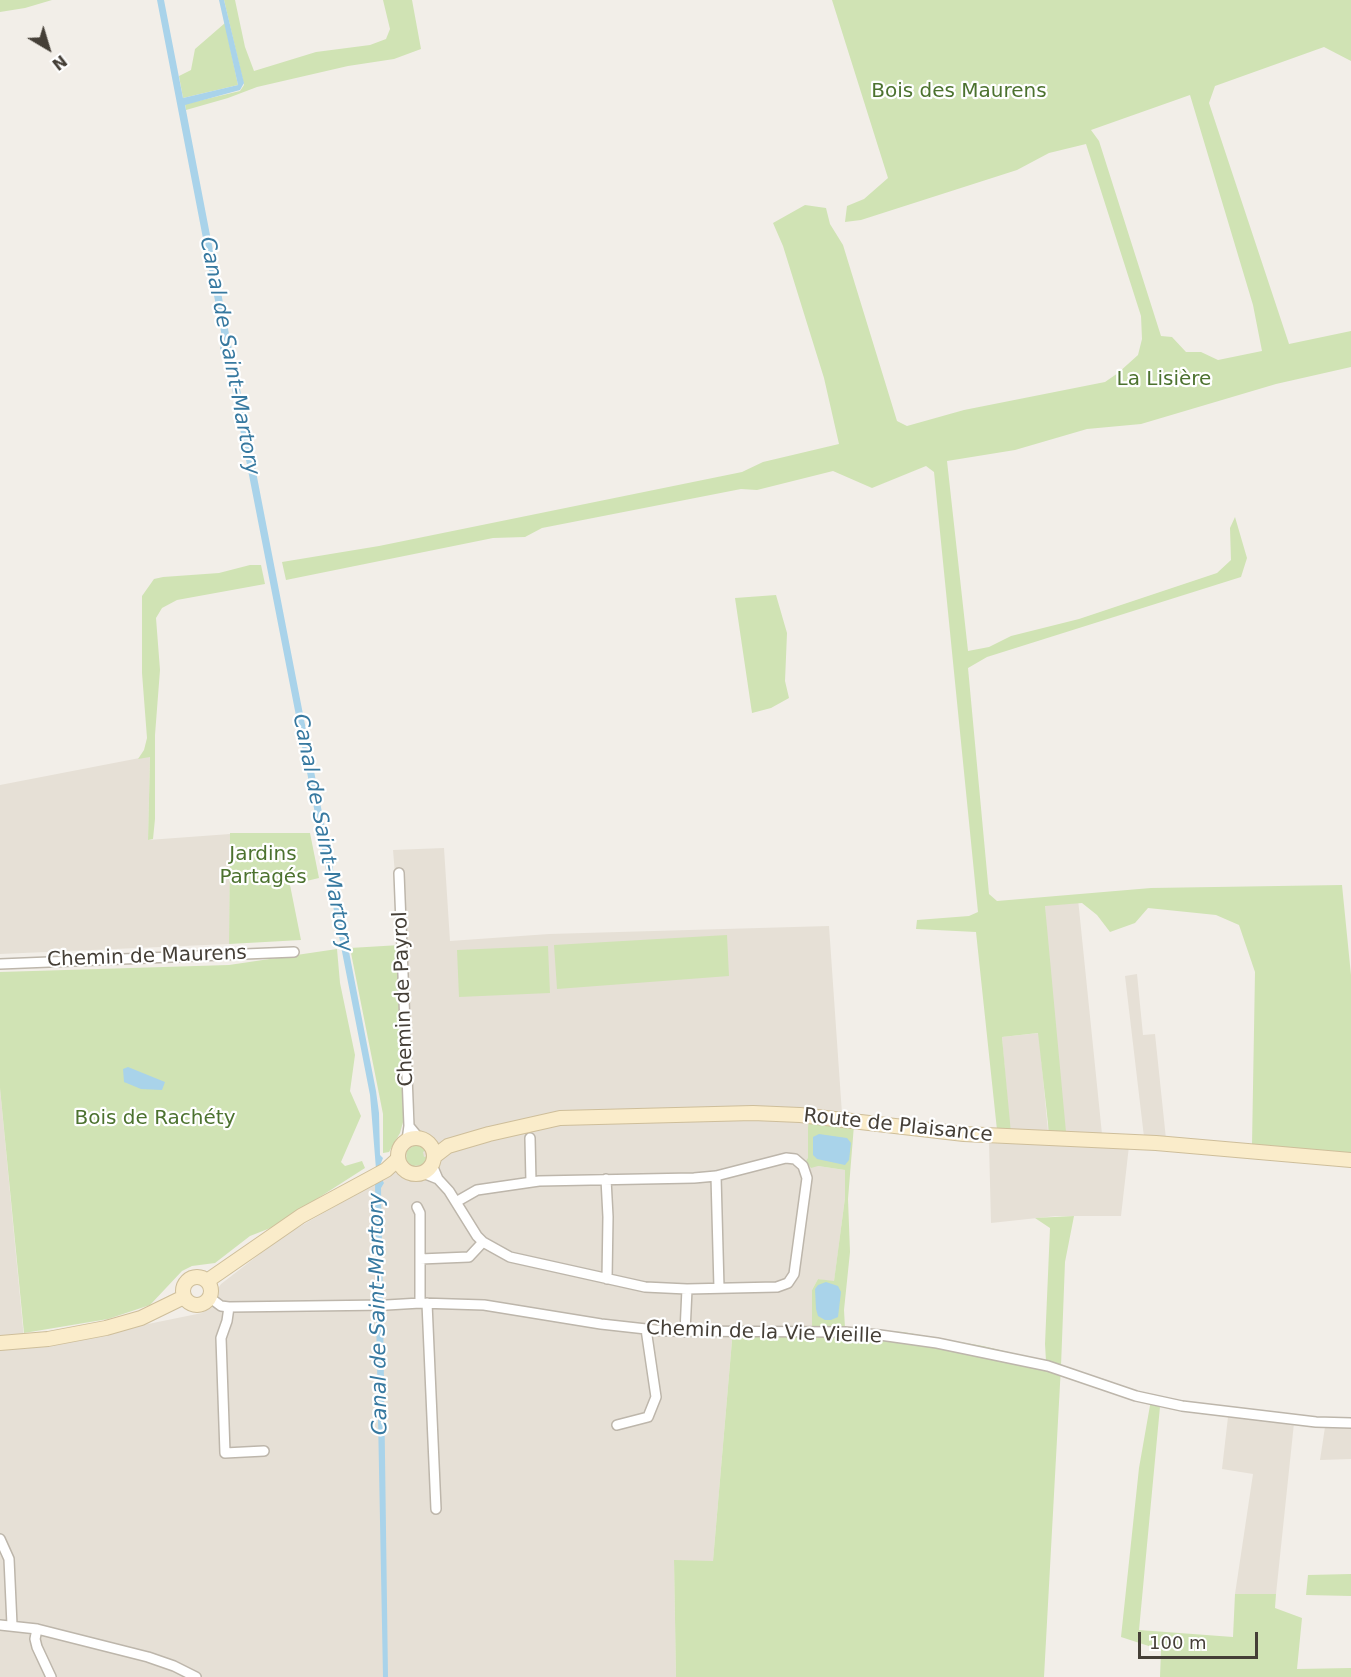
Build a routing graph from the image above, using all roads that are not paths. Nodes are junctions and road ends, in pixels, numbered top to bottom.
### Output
1 (399, 873) dead end
2 (294, 951) dead end
3 (0, 964) edge
4 (411, 1134) junction
5 (530, 1138) dead end
6 (430, 1160) junction
7 (1351, 1160) edge
8 (400, 1163) junction
9 (716, 1176) junction
10 (606, 1179) junction
11 (531, 1182) junction
12 (456, 1202) junction
13 (417, 1207) dead end
14 (483, 1242) junction
15 (420, 1258) junction
16 (607, 1279) junction
17 (207, 1281) junction
18 (718, 1288) junction
19 (687, 1289) junction
20 (184, 1297) junction
21 (209, 1298) junction
22 (424, 1303) junction
23 (229, 1307) junction
24 (646, 1329) junction
25 (685, 1332) junction
26 (0, 1343) edge
27 (1351, 1423) edge
28 (617, 1425) dead end
29 (264, 1450) dead end
30 (436, 1509) dead end
31 (0, 1539) edge
32 (0, 1625) edge
33 (12, 1625) junction
34 (37, 1629) junction
35 (51, 1677) edge
36 (196, 1677) edge

1 - 4 street, Chemin de Payrol
2 - 3 street, Chemin de Maurens
4 - 6 main road
4 - 8 main road
5 - 11 street
6 - 7 main road, Route de Plaisance
6 - 8 main road
6 - 12 street
8 - 17 main road
9 - 10 street
9 - 18 street
9 - 18 street
10 - 11 street
10 - 16 street
11 - 12 street
12 - 14 street
13 - 15 street
14 - 15 street
14 - 16 street
15 - 22 street
16 - 19 street
17 - 20 main road
17 - 21 main road
18 - 19 street
19 - 25 street
20 - 21 main road
20 - 26 main road
21 - 23 street, Chemin de la Vie Vieille
22 - 23 street, Chemin de la Vie Vieille
22 - 24 street, Chemin de la Vie Vieille
22 - 30 street
23 - 29 street
24 - 25 street, Chemin de la Vie Vieille
24 - 28 street
25 - 27 street, Chemin de la Vie Vieille
31 - 33 street
32 - 33 street
33 - 34 street
34 - 35 street
34 - 36 street

